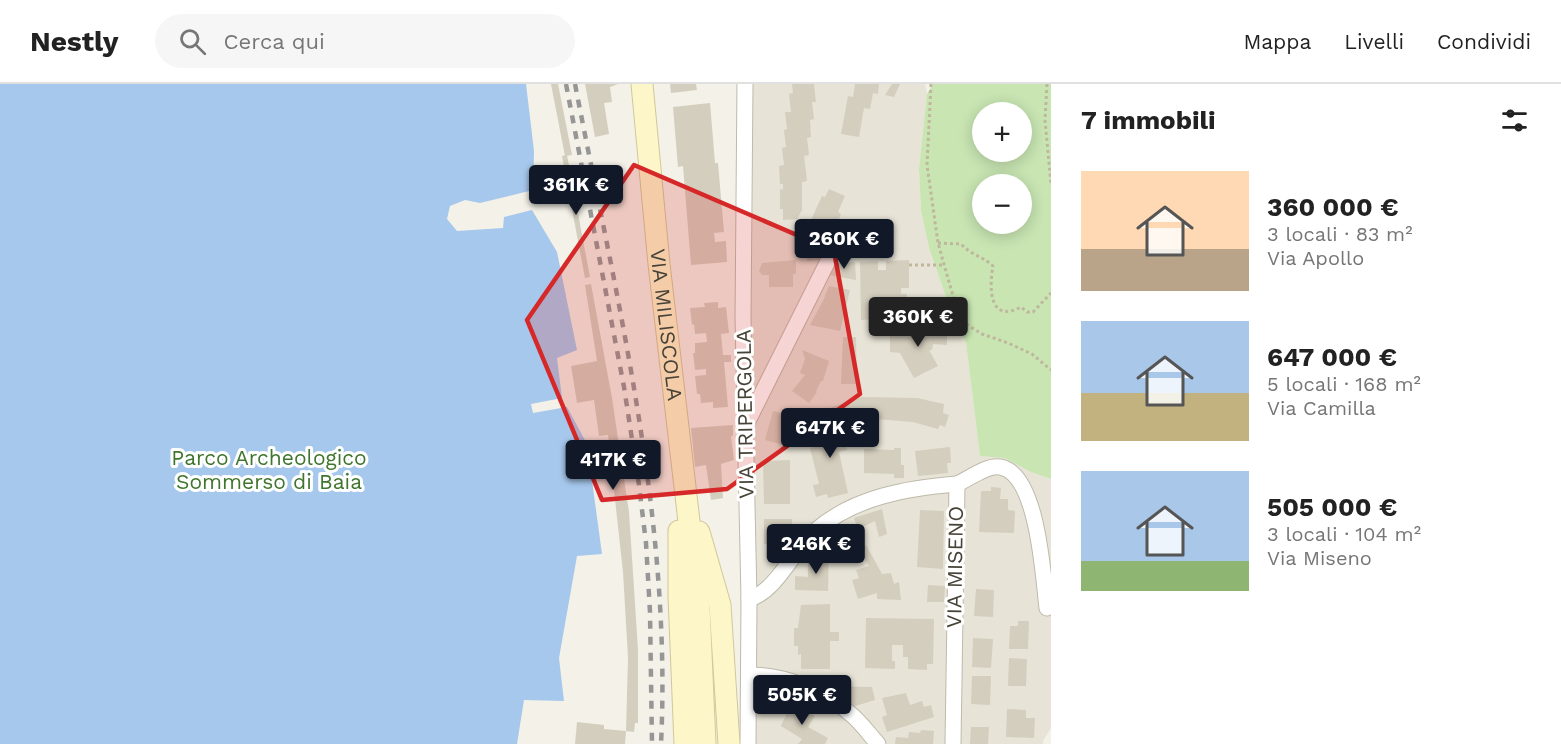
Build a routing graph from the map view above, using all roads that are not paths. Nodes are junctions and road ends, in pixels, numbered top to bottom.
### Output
1 (642, 84) edge
2 (744, 84) edge
3 (833, 251) dead end
4 (745, 427) junction
5 (957, 484) junction
6 (684, 492) junction
7 (749, 599) junction
8 (1047, 608) dead end
9 (749, 675) junction
10 (685, 744) edge
11 (705, 744) edge
12 (729, 744) edge
13 (748, 744) edge
14 (878, 744) edge
15 (953, 744) edge

1 - 6 main road, VIA MILISCOLA
2 - 4 street, VIA TRIPERGOLA
3 - 4 street
4 - 7 street, VIA TRIPERGOLA
5 - 7 street
5 - 8 street, VIA MISENO
5 - 15 street, VIA MISENO
6 - 10 main road, VIA MILISCOLA
6 - 11 main road, VIA MILISCOLA
6 - 12 main road, VIA MILISCOLA
7 - 9 street, VIA TRIPERGOLA
9 - 13 street, VIA TRIPERGOLA
9 - 14 street

